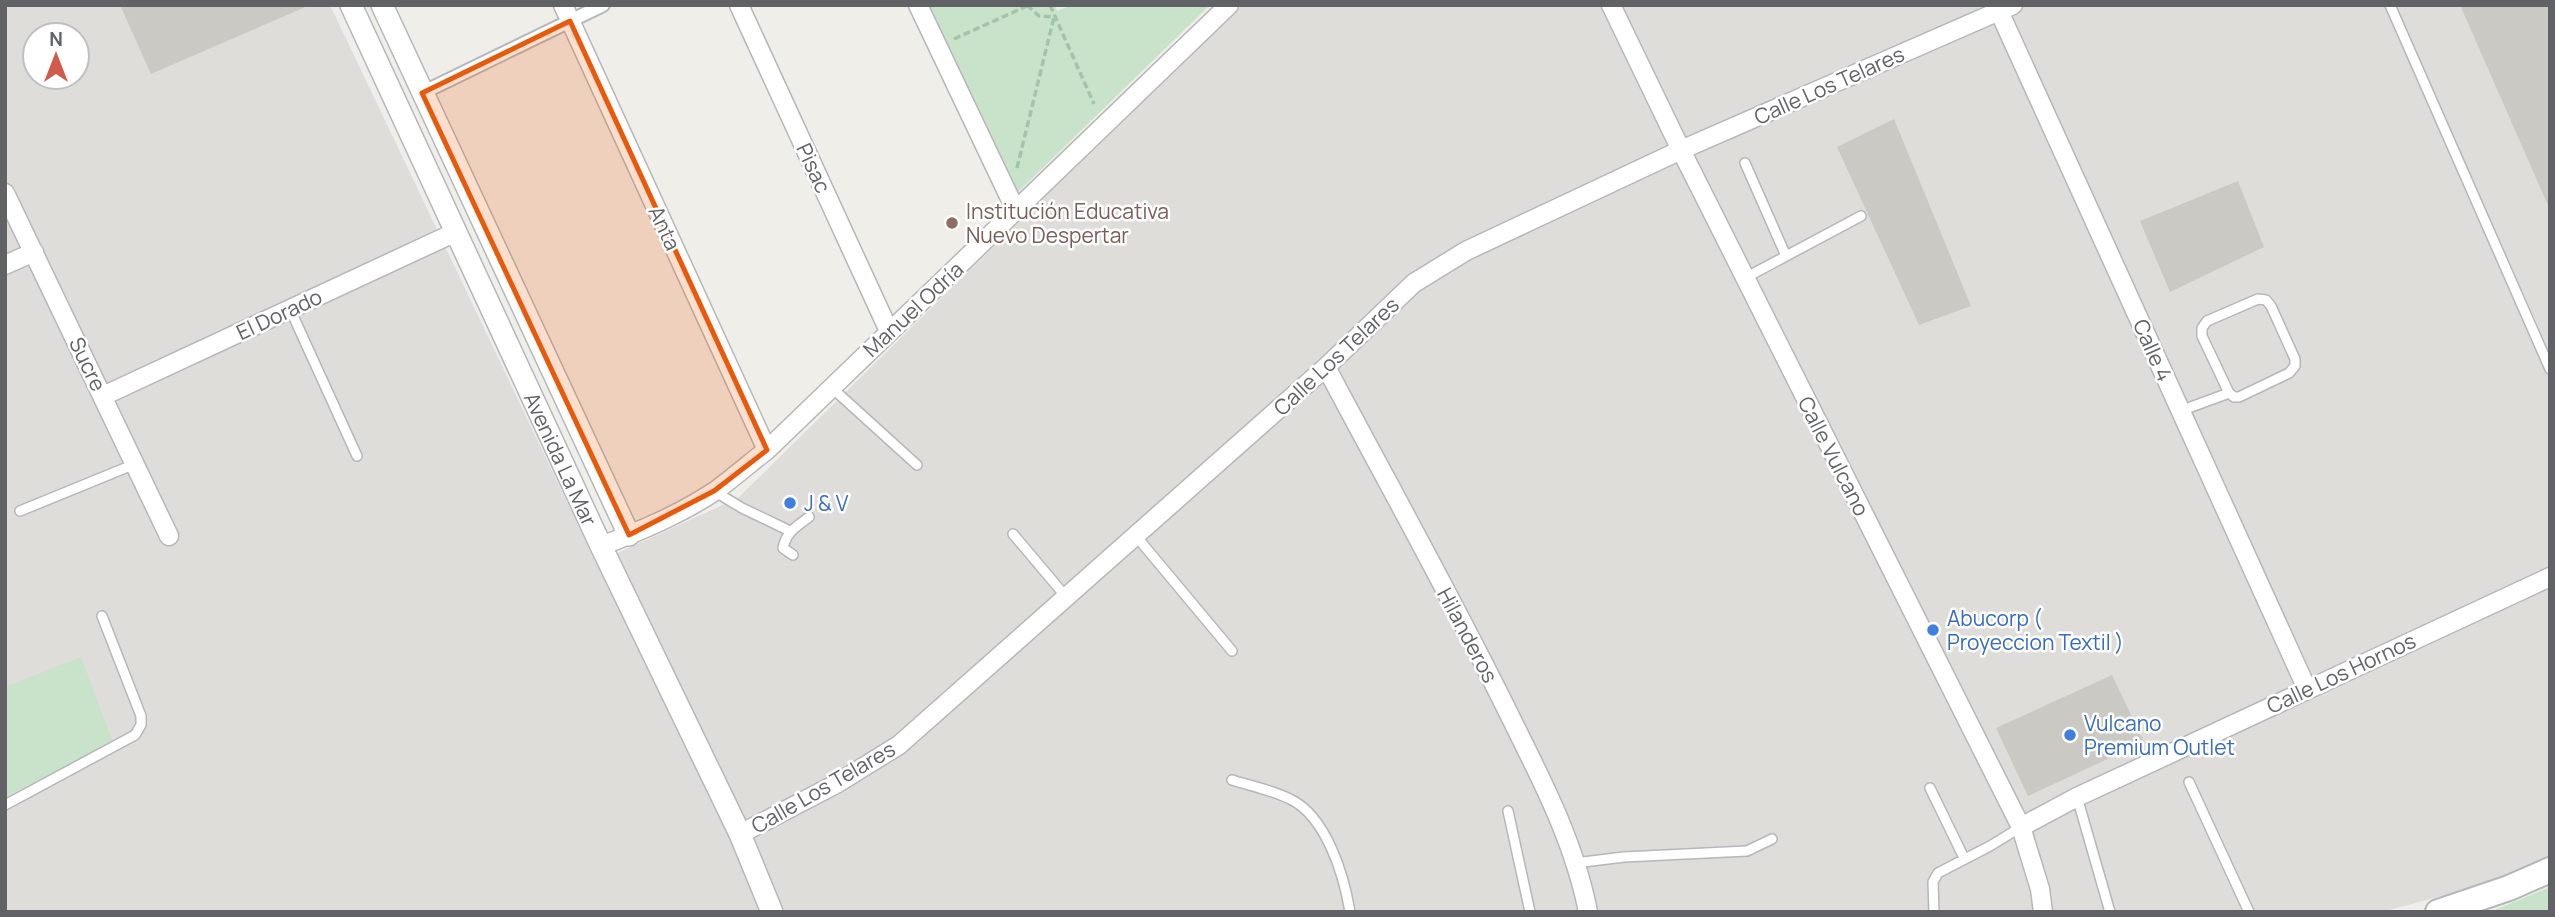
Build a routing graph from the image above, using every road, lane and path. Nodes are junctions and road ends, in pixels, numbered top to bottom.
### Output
1 (351, 5) edge
2 (382, 5) edge
3 (603, 5) edge
4 (918, 5) edge
5 (1051, 5) edge
6 (1229, 5) edge
7 (1611, 5) edge
8 (2390, 5) edge
9 (1027, 6) edge
10 (746, 7) edge
11 (2006, 8) edge
12 (566, 13) edge
13 (1055, 17) junction
14 (954, 39) dead end
15 (422, 93) junction
16 (1094, 104) dead end
17 (1681, 150) junction
18 (1745, 163) dead end
19 (1016, 173) dead end
20 (5, 193) edge
21 (1016, 211) junction
22 (1861, 216) dead end
23 (456, 232) junction
24 (34, 252) junction
25 (1786, 256) junction
26 (5, 265) edge
27 (1745, 278) junction
28 (290, 309) junction
29 (889, 331) junction
30 (1326, 368) junction
31 (2550, 369) edge
32 (831, 387) junction
33 (2228, 393) junction
34 (103, 396) junction
35 (2180, 411) junction
36 (767, 450) junction
37 (357, 456) dead end
38 (135, 464) junction
39 (917, 465) dead end
40 (714, 491) junction
41 (20, 511) dead end
42 (809, 517) dead end
43 (790, 531) junction
44 (1013, 534) dead end
45 (629, 535) junction
46 (169, 537) dead end
47 (1136, 537) junction
48 (601, 546) junction
49 (793, 555) dead end
50 (2550, 577) edge
51 (1067, 598) junction
52 (102, 616) dead end
53 (1233, 651) dead end
54 (2306, 689) junction
55 (1232, 780) dead end
56 (2189, 782) dead end
57 (1930, 788) dead end
58 (2077, 797) junction
59 (5, 806) edge
60 (1508, 811) dead end
61 (2021, 827) junction
62 (740, 834) junction
63 (1772, 838) dead end
64 (1964, 858) junction
65 (1575, 863) junction
66 (2550, 870) edge
67 (1584, 911) edge
68 (772, 912) edge
69 (1350, 912) edge
70 (1530, 912) edge
71 (1934, 912) edge
72 (2043, 912) edge
73 (2110, 912) edge
74 (2249, 912) edge
75 (2438, 912) edge

1 - 23 street, Avenida La Mar
2 - 15 street, Avenida La Mar
3 - 12 street
4 - 21 street
5 - 13 path
6 - 21 street, Manuel Odría
7 - 17 street, Calle Vulcano
8 - 31 lane
9 - 13 path
9 - 14 path
10 - 29 street, Pisac
11 - 17 street, Calle Los Telares
11 - 35 street, Calle 4
12 - 15 street
12 - 36 street, Anta
13 - 16 path
13 - 19 path
15 - 45 street, Avenida La Mar
17 - 27 street, Calle Vulcano
17 - 30 street, Calle Los Telares
18 - 25 lane
20 - 24 street, Sucre
21 - 29 street, Manuel Odría
22 - 25 lane
23 - 28 street, El Dorado
23 - 48 street, Avenida La Mar
24 - 26 street
24 - 34 street, Sucre
25 - 27 lane
27 - 61 street, Calle Vulcano
28 - 34 street, El Dorado
28 - 37 lane
29 - 32 street, Manuel Odría
30 - 47 street, Calle Los Telares
30 - 65 street, Hilanderos
32 - 36 street, Manuel Odría
32 - 39 lane
33 - 33 lane
33 - 35 lane
34 - 38 street, Sucre
35 - 54 street, Calle 4
36 - 40 street, Manuel Odría
38 - 41 lane
38 - 46 street, Sucre
40 - 43 lane
40 - 45 street, Manuel Odría
42 - 43 lane
43 - 49 lane
44 - 51 lane
45 - 48 street, Manuel Odría
47 - 51 street, Calle Los Telares
47 - 53 lane
48 - 62 street, Avenida La Mar
50 - 54 street, Calle Los Hornos
51 - 62 street, Calle Los Telares
52 - 59 lane
54 - 58 street, Calle Los Hornos
55 - 69 lane
56 - 74 lane
57 - 64 lane
58 - 61 street, Calle Los Hornos
58 - 73 lane
60 - 70 lane
61 - 64 lane
61 - 72 street, Calle Vulcano
62 - 68 street, Avenida La Mar
63 - 65 lane
64 - 71 lane
65 - 67 street, Hilanderos
66 - 75 main road

